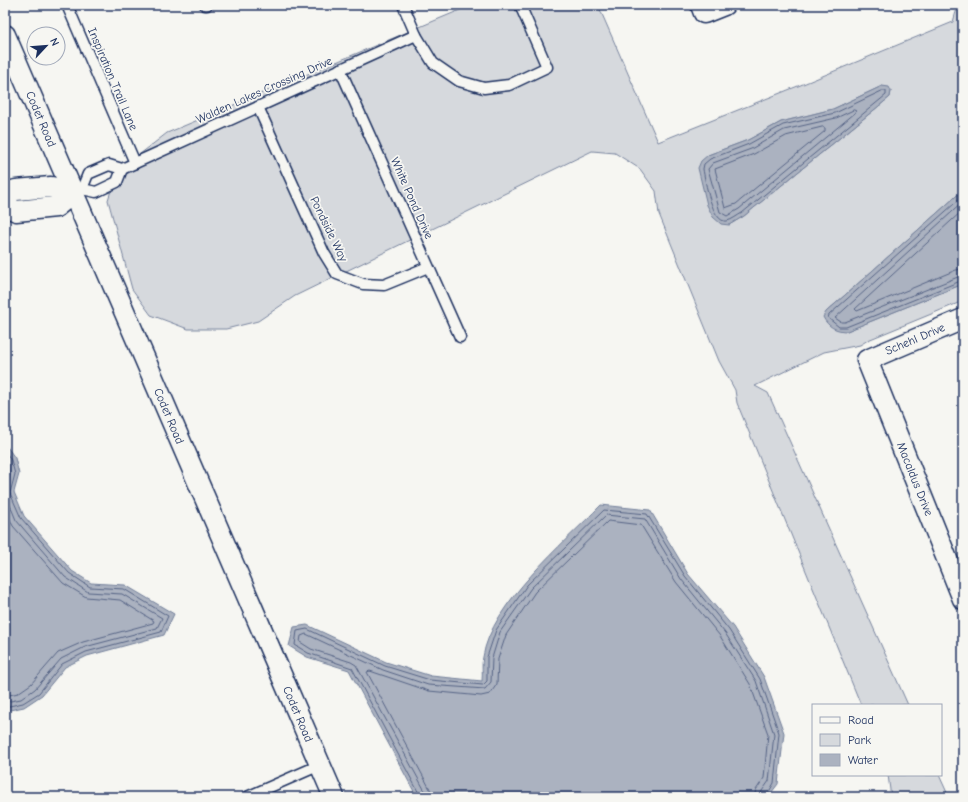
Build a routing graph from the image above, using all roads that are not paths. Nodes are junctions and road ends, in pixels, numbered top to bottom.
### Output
1 (67, 5) edge
2 (403, 5) edge
3 (520, 5) edge
4 (724, 5) edge
5 (703, 9) edge
6 (5, 35) edge
7 (416, 35) junction
8 (340, 69) junction
9 (258, 107) junction
10 (135, 163) junction
11 (122, 169) junction
12 (78, 191) junction
13 (5, 193) edge
14 (5, 204) edge
15 (428, 266) junction
16 (963, 319) edge
17 (460, 337) dead end
18 (867, 360) joint
19 (955, 559) edge
20 (963, 599) edge
21 (320, 765) junction
22 (269, 793) edge
23 (247, 797) edge
24 (334, 797) edge

1 - 10 lane, Inspiration Trail Lane
2 - 7 lane
3 - 7 lane
4 - 5 street
6 - 12 street, Codet Road
7 - 8 lane, Walden Lakes Crossing Drive
8 - 9 lane, Walden Lakes Crossing Drive
8 - 15 lane, White Pond Drive
9 - 10 lane, Walden Lakes Crossing Drive
9 - 15 lane, Pondside Way
10 - 11 lane, Walden Lakes Crossing Drive
11 - 12 lane
11 - 12 lane, Walden Lakes Crossing Drive
12 - 13 street
12 - 14 street
12 - 21 street, Codet Road
15 - 17 lane, White Pond Drive
16 - 18 street, Schehl Drive
18 - 19 street, Macaldus Drive
19 - 20 street, Macaldus Drive
21 - 22 lane
21 - 24 street, Codet Road
22 - 23 lane

